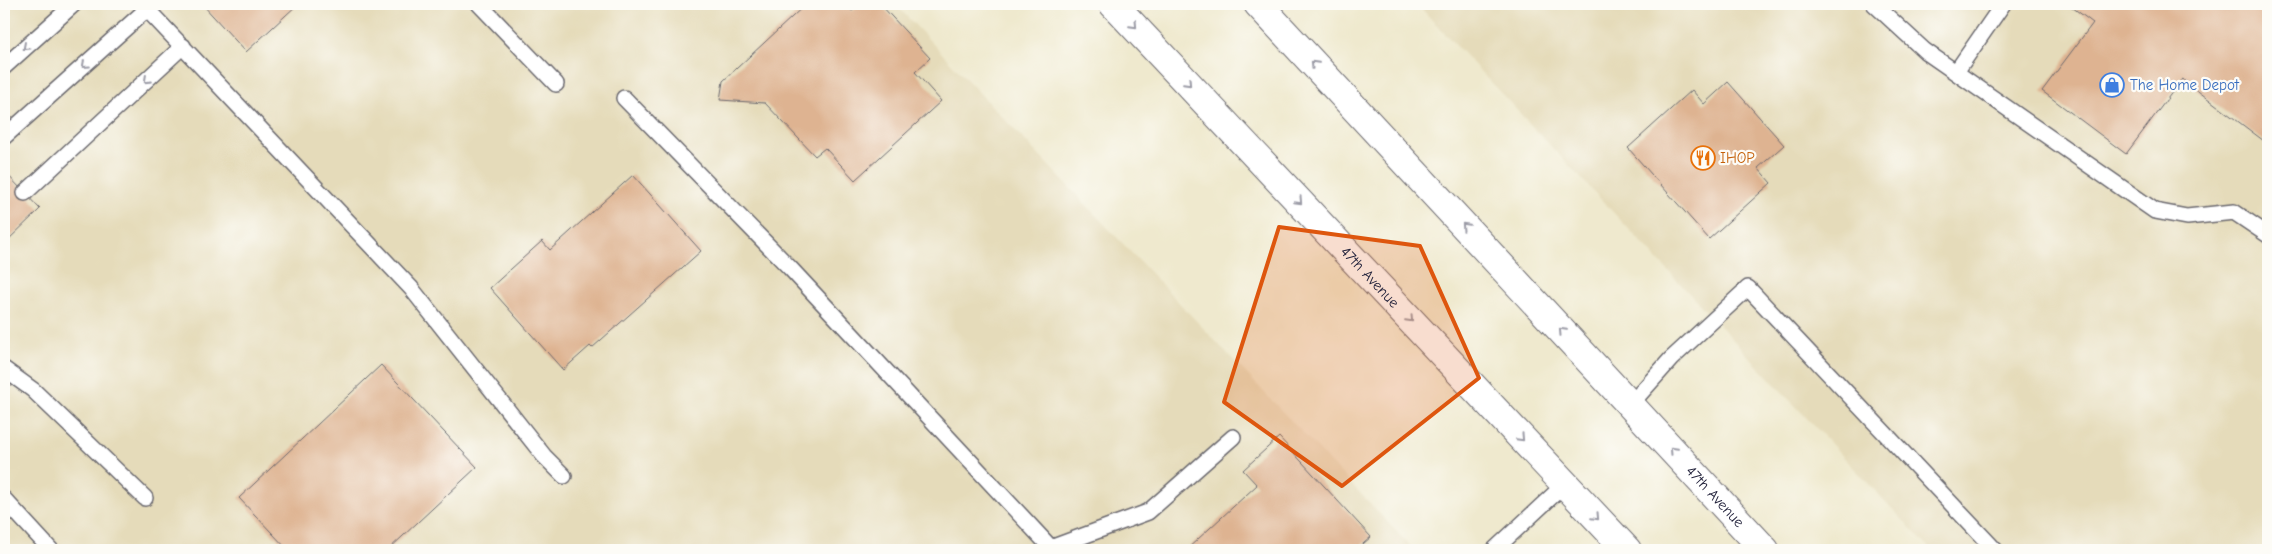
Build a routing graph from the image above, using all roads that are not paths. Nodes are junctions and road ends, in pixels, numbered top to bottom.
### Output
1 (74, 4) edge
2 (479, 4) edge
3 (1113, 4) edge
4 (1258, 4) edge
5 (1874, 4) edge
6 (2003, 4) edge
7 (145, 7) edge
8 (183, 46) junction
9 (4, 67) edge
10 (1956, 72) junction
11 (556, 84) dead end
12 (624, 98) dead end
13 (4, 137) edge
14 (25, 193) dead end
15 (2268, 235) edge
16 (4, 369) edge
17 (1630, 404) junction
18 (1233, 437) dead end
19 (564, 476) dead end
20 (1565, 484) junction
21 (145, 498) dead end
22 (4, 499) edge
23 (1049, 549) edge
24 (51, 550) edge
25 (1494, 550) edge
26 (1627, 550) edge
27 (1765, 550) edge
28 (1995, 550) edge

1 -> 9 lane
2 - 11 lane
3 -> 20 main road, 47th Avenue
17 -> 4 main road, 47th Avenue
5 - 10 lane
6 - 10 lane
7 - 8 lane
7 -> 13 lane
8 -> 14 lane
8 - 19 lane
10 - 15 lane
12 - 23 lane
16 - 21 lane
27 -> 17 main road, 47th Avenue
17 - 28 lane
18 - 23 lane
20 - 25 lane
20 -> 26 main road, 47th Avenue
22 - 24 lane

